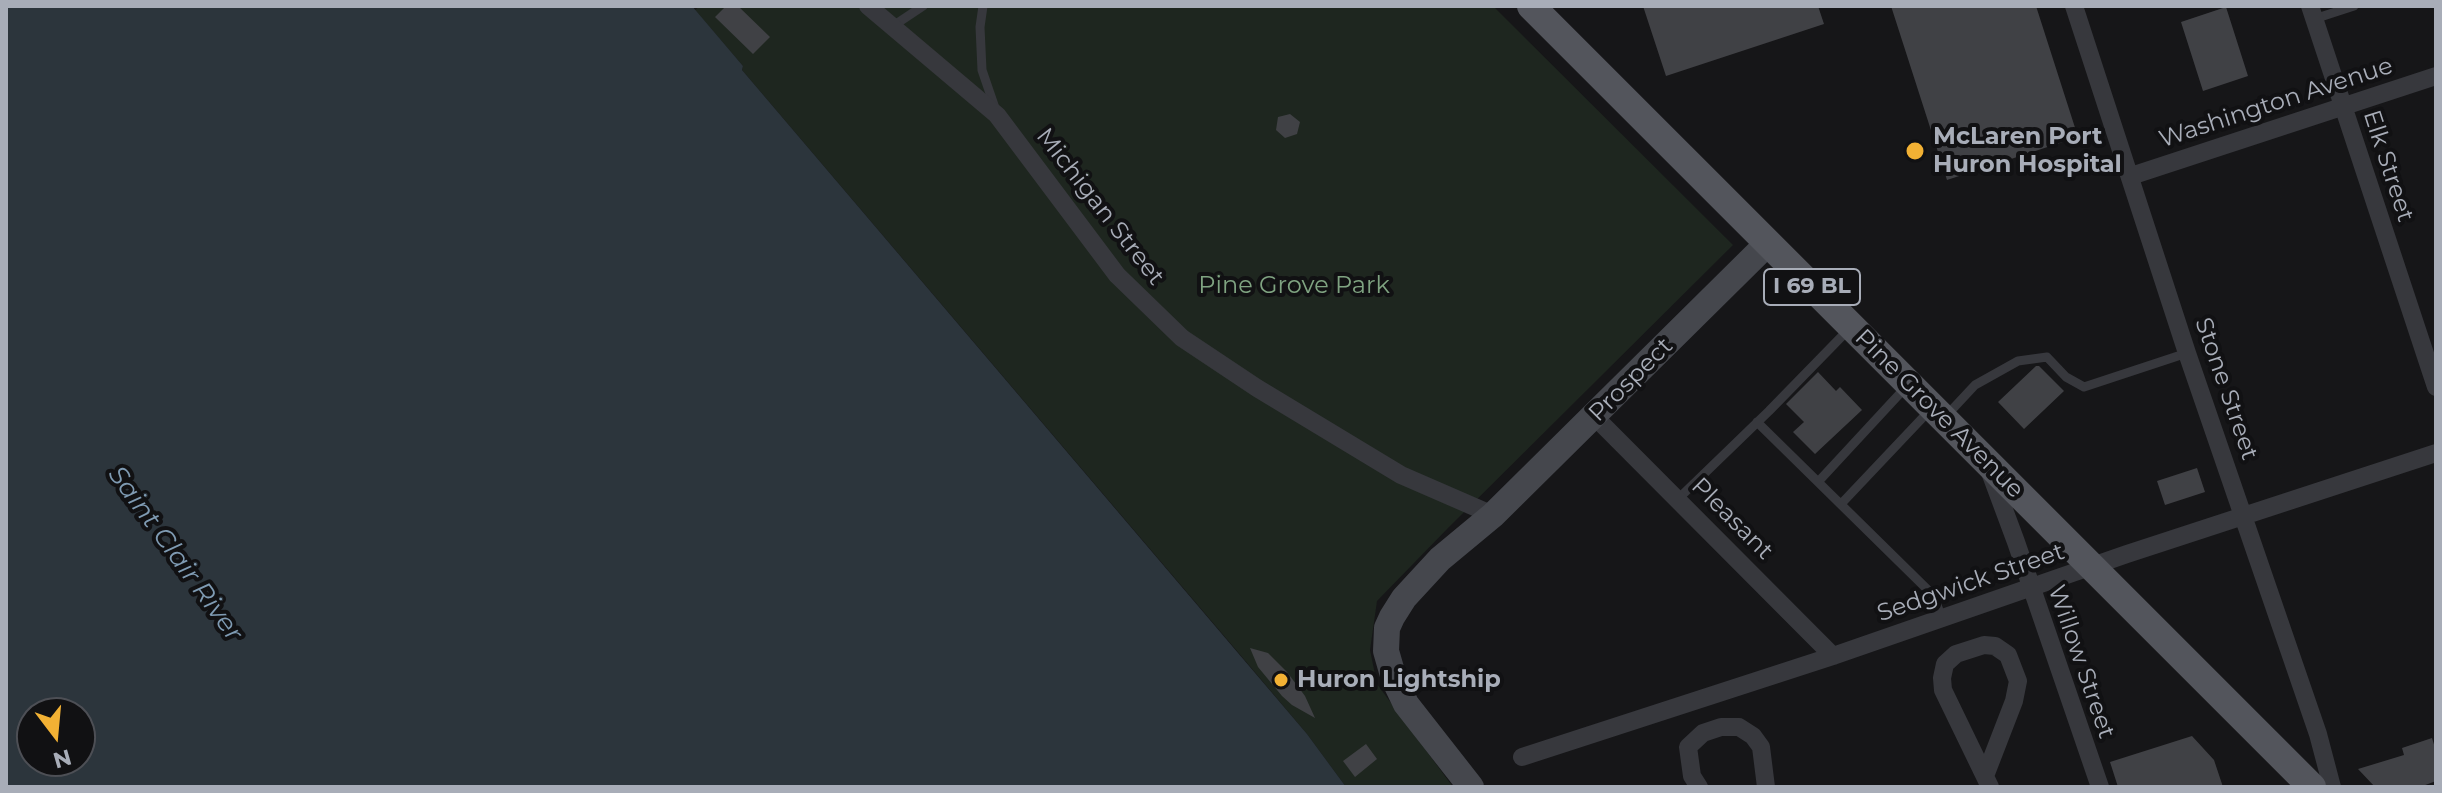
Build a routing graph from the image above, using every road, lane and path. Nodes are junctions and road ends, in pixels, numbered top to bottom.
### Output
1 (868, 6) edge
2 (923, 6) edge
3 (983, 6) edge
4 (1531, 6) edge
5 (2074, 6) edge
6 (2354, 6) edge
7 (2312, 12) edge
8 (892, 27) junction
9 (2436, 76) edge
10 (2343, 106) junction
11 (997, 115) junction
12 (2131, 176) junction
13 (1768, 243) junction
14 (1851, 326) junction
15 (2187, 353) junction
16 (1909, 384) junction
17 (2436, 387) edge
18 (1938, 413) junction
19 (1595, 417) junction
20 (1757, 422) junction
21 (2436, 453) edge
22 (1986, 462) junction
23 (1818, 482) junction
24 (1678, 499) junction
25 (1841, 504) junction
26 (1493, 515) junction
27 (2244, 515) junction
28 (2093, 567) junction
29 (2031, 591) junction
30 (1942, 618) junction
31 (1833, 656) junction
32 (1522, 757) dead end
33 (1987, 781) edge
34 (1471, 787) edge
35 (1699, 787) edge
36 (1766, 787) edge
37 (2100, 787) edge
38 (2312, 787) edge
39 (2332, 787) edge

1 - 8 street, Michigan Street
2 - 8 lane
3 - 11 lane
4 - 13 main road, Pine Grove Avenue / I 69 BL
5 - 12 street, Stone Street
6 - 7 lane
7 - 10 street, Elk Street
8 - 11 street, Michigan Street
9 - 10 street, Washington Avenue
10 - 12 street, Washington Avenue
10 - 17 street, Elk Street
11 - 26 street, Michigan Street
12 - 15 street, Stone Street
13 - 14 main road, Pine Grove Avenue / I 69 BL
13 - 19 street, Prospect
14 - 16 main road, Pine Grove Avenue / I 69 BL
14 - 20 lane
15 - 18 lane
15 - 27 street, Stone Street
16 - 18 main road, Pine Grove Avenue / I 69 BL
16 - 23 lane
18 - 22 main road, Pine Grove Avenue / I 69 BL
18 - 25 lane
19 - 24 street, Pleasant
19 - 26 street, Prospect
20 - 23 lane
20 - 24 lane
21 - 27 street, Sedgwick Street
22 - 28 main road, Pine Grove Avenue / I 69 BL
22 - 29 street, Willow Street
23 - 25 lane
24 - 31 street, Pleasant
25 - 30 lane
26 - 34 street, Prospect
27 - 28 street, Sedgwick Street
27 - 39 street, Stone Street
28 - 29 street, Sedgwick Street
28 - 38 main road, Pine Grove Avenue / I 69 BL
29 - 30 street, Sedgwick Street
29 - 37 street, Willow Street
30 - 31 street, Sedgwick Street
31 - 32 street, Sedgwick Street
33 - 33 street
35 - 36 street

